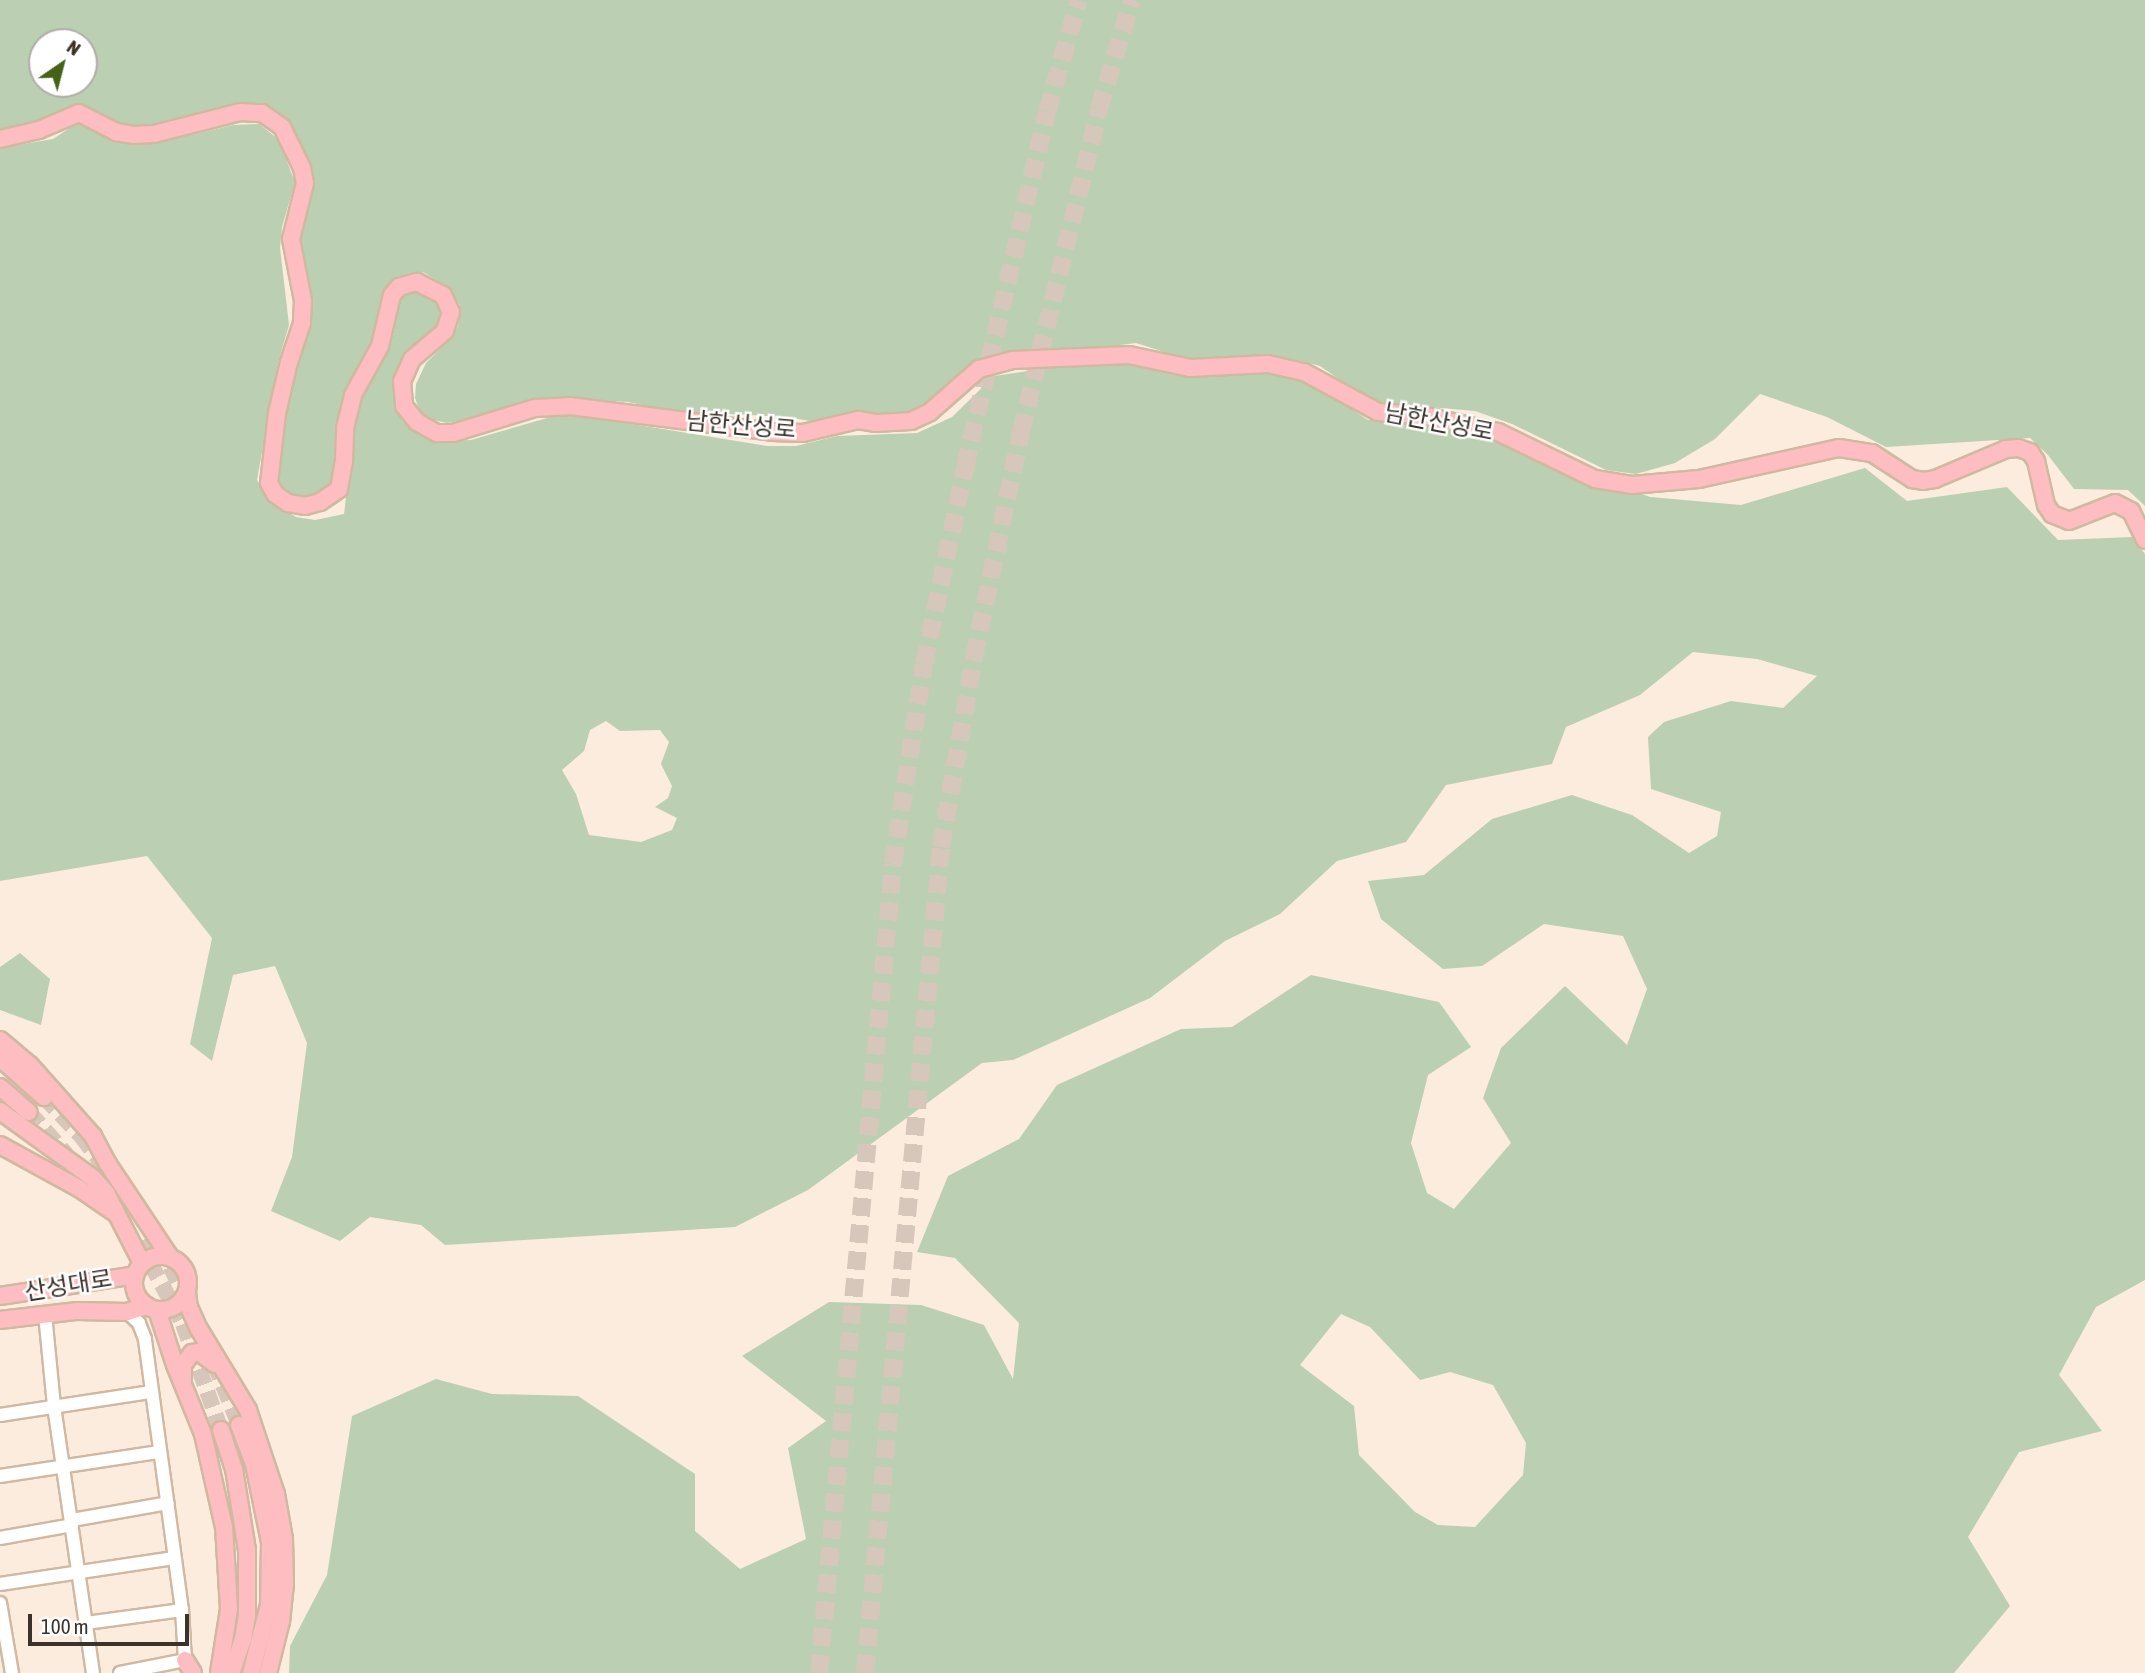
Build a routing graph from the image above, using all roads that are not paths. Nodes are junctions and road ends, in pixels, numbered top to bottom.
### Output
1 (0, 139) edge
2 (2145, 540) edge
3 (0, 1040) edge
4 (0, 1058) edge
5 (0, 1087) edge
6 (44, 1097) tunnel mouth
7 (0, 1111) edge
8 (29, 1112) tunnel mouth
9 (87, 1128) junction
10 (0, 1145) edge
11 (56, 1152) junction
12 (119, 1216) junction
13 (170, 1257) junction
14 (139, 1269) junction
15 (187, 1293) junction
16 (0, 1296) edge
17 (152, 1308) junction
18 (127, 1312) junction
19 (45, 1314) junction
20 (0, 1320) edge
21 (231, 1377) junction
22 (184, 1385) junction
23 (151, 1391) junction
24 (54, 1406) junction
25 (0, 1415) edge
26 (239, 1425) tunnel mouth
27 (221, 1430) tunnel mouth
28 (159, 1452) junction
29 (63, 1466) junction
30 (0, 1476) edge
31 (168, 1503) junction
32 (72, 1522) junction
33 (0, 1538) edge
34 (174, 1558) junction
35 (78, 1570) junction
36 (0, 1584) edge
37 (0, 1603) edge
38 (182, 1610) junction
39 (86, 1623) junction
40 (189, 1666) edge
41 (12, 1673) edge
42 (93, 1673) edge
43 (120, 1673) edge
44 (219, 1673) edge
45 (231, 1673) edge
46 (251, 1673) edge
47 (268, 1673) edge

1 - 2 main road, 남한산성로
3 - 9 main road
4 - 6 main road
5 - 8 main road
7 - 11 main road
9 - 11 main road
9 - 13 main road
10 - 12 main road
11 - 12 main road
12 - 14 main road
13 - 14 main road
13 - 15 main road
14 - 16 main road, 산성대로
14 - 17 main road
15 - 17 main road
15 - 21 main road
17 - 18 main road, 산성대로
17 - 22 main road
18 - 19 main road, 산성대로
18 - 23 street, 산성대로
19 - 20 main road, 산성대로
19 - 24 street
21 - 22 main road
21 - 47 main road
22 - 44 main road
23 - 24 street
23 - 28 street, 산성대로
24 - 25 street
24 - 29 street
26 - 46 main road
27 - 45 main road
28 - 29 street
28 - 31 street, 산성대로
29 - 30 street
29 - 32 street
31 - 32 street
31 - 34 street, 산성대로
32 - 33 street
32 - 35 street
34 - 35 street
34 - 38 street, 산성대로
35 - 36 street
35 - 39 street
37 - 41 street
38 - 39 street
38 - 40 street, 산성대로
39 - 42 street
40 - 43 street

